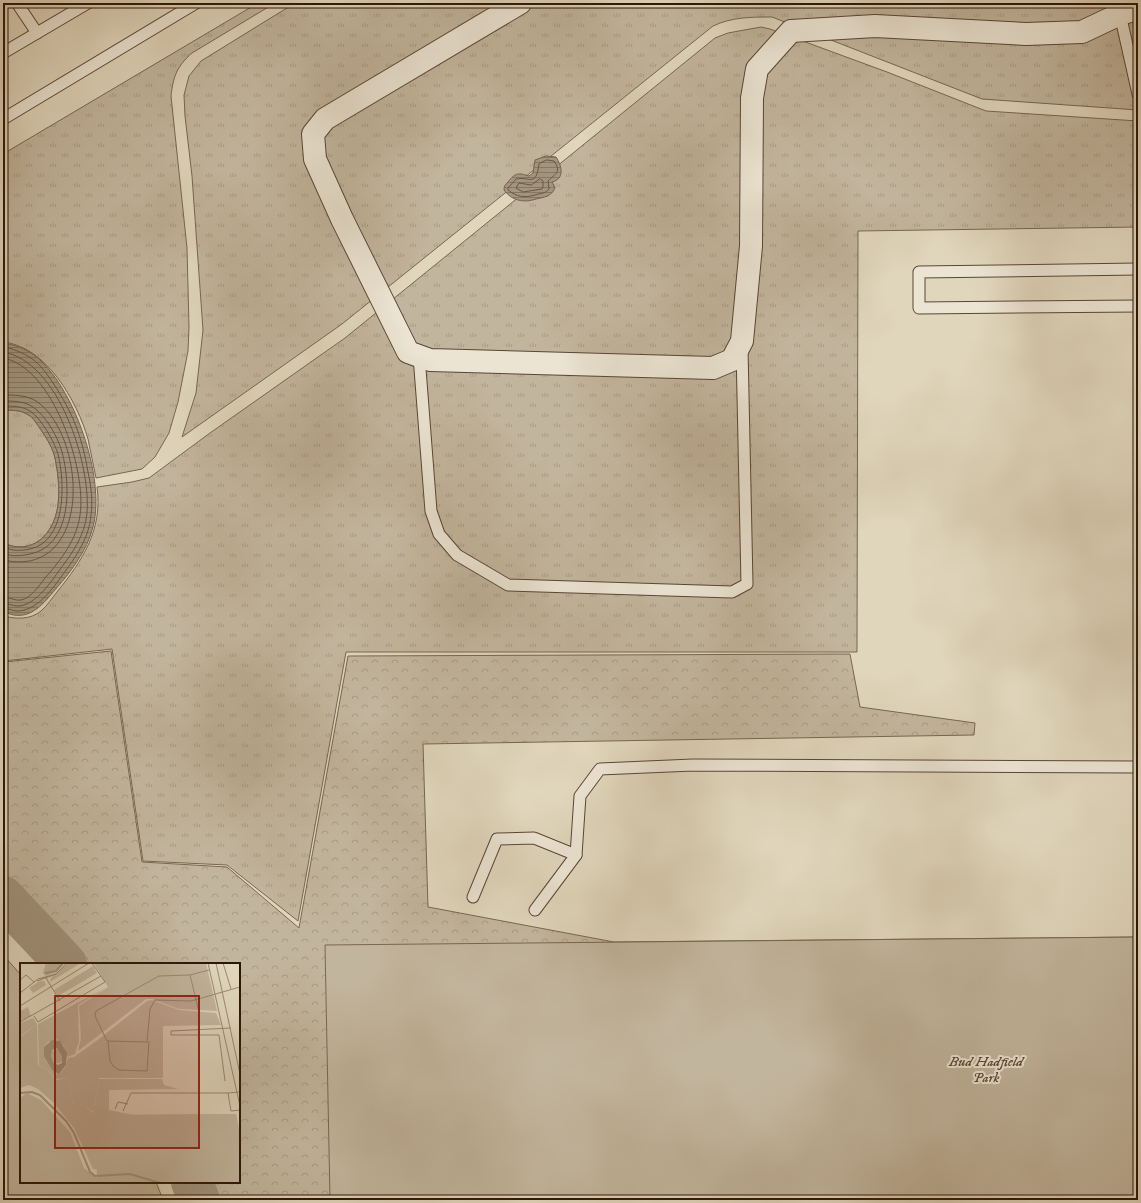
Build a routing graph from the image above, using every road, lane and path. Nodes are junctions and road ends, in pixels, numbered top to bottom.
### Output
1 (17, 3) edge
2 (88, 3) edge
3 (196, 3) edge
4 (520, 3) edge
5 (1125, 9) edge
6 (37, 33) junction
7 (3, 53) edge
8 (1138, 94) edge
9 (3, 119) edge
10 (1138, 268) edge
11 (1138, 306) edge
12 (742, 342) junction
13 (419, 356) junction
14 (1138, 767) edge
15 (576, 855) junction
16 (473, 897) dead end
17 (535, 910) dead end

1 - 6 lane
2 - 6 lane
3 - 9 lane
4 - 13 street
5 - 8 lane
5 - 12 street
6 - 7 lane
10 - 11 lane
12 - 13 street
12 - 13 lane
14 - 15 lane
15 - 16 lane
15 - 17 lane

